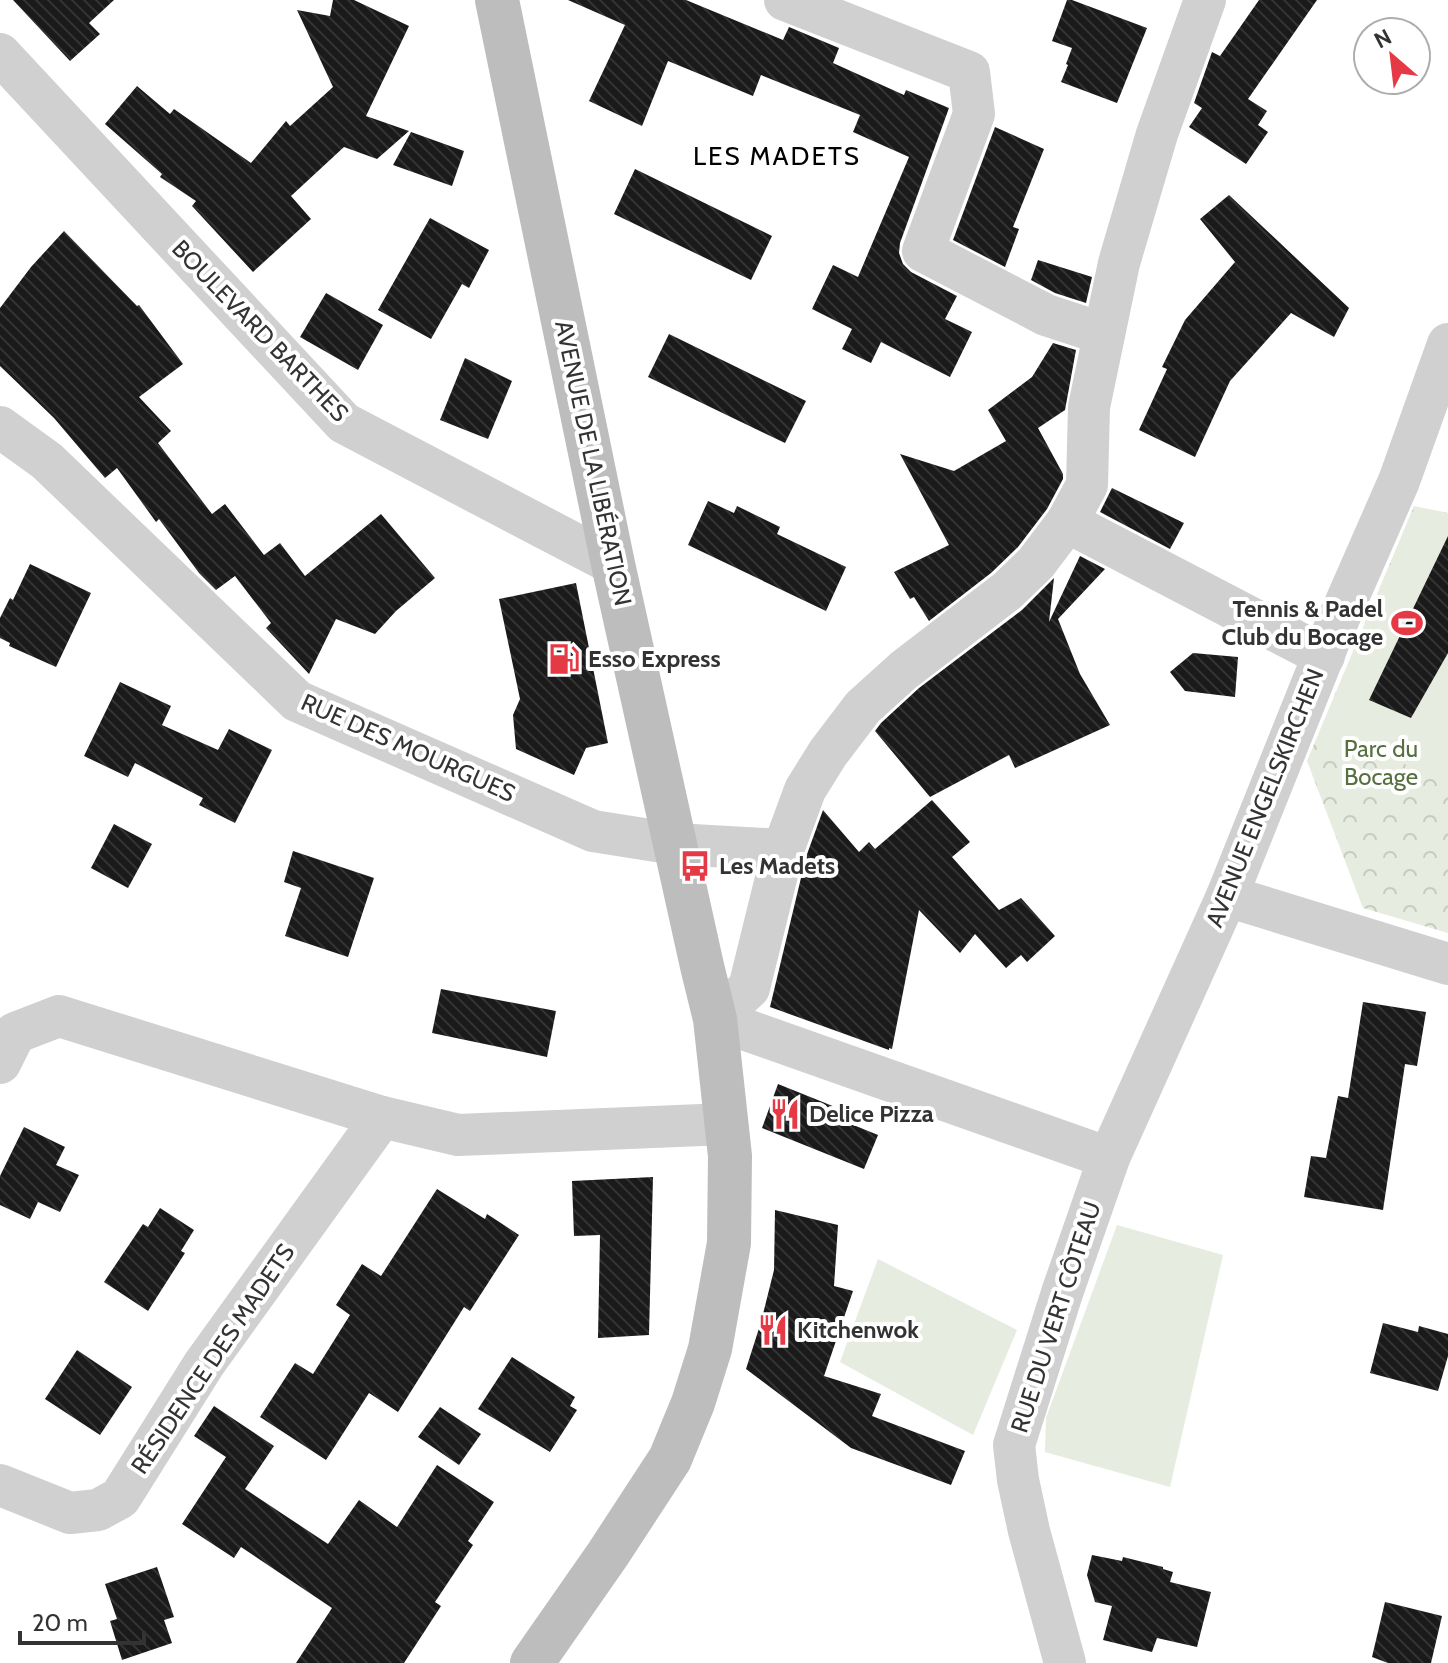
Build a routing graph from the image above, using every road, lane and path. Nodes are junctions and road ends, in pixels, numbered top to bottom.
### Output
1 (497, 0) edge
2 (785, 0) edge
3 (1205, 0) edge
4 (0, 54) edge
5 (1104, 334) junction
6 (1448, 344) edge
7 (0, 427) edge
8 (1067, 522) junction
9 (613, 564) junction
10 (1324, 656) junction
11 (675, 844) junction
12 (783, 850) junction
13 (1227, 896) junction
14 (1448, 964) edge
15 (715, 1019) junction
16 (0, 1063) edge
17 (382, 1117) junction
18 (726, 1124) junction
19 (1109, 1158) junction
20 (0, 1485) edge
21 (532, 1663) edge
22 (1065, 1663) edge

1 - 9 main road, AVENUE DE LA LIBÉRATION
2 - 5 street
3 - 5 street
4 - 9 street, BOULEVARD BARTHES
5 - 8 street
6 - 10 street, AVENUE ENGELSKIRCHEN
7 - 11 street, RUE DES MOURGUES
8 - 10 street
8 - 12 street
9 - 11 main road, AVENUE DE LA LIBÉRATION
10 - 13 street, AVENUE ENGELSKIRCHEN
11 - 12 street, RUE DES MOURGUES
11 - 15 main road, AVENUE DE LA LIBÉRATION
12 - 15 street
13 - 14 street
13 - 19 street, AVENUE ENGELSKIRCHEN
15 - 18 main road, AVENUE DE LA LIBÉRATION
15 - 19 street
16 - 17 street
17 - 18 street
17 - 20 street, RÉSIDENCE DES MADETS
18 - 21 main road, AVENUE DE LA LIBÉRATION
19 - 22 street, RUE DU VERT CÔTEAU

